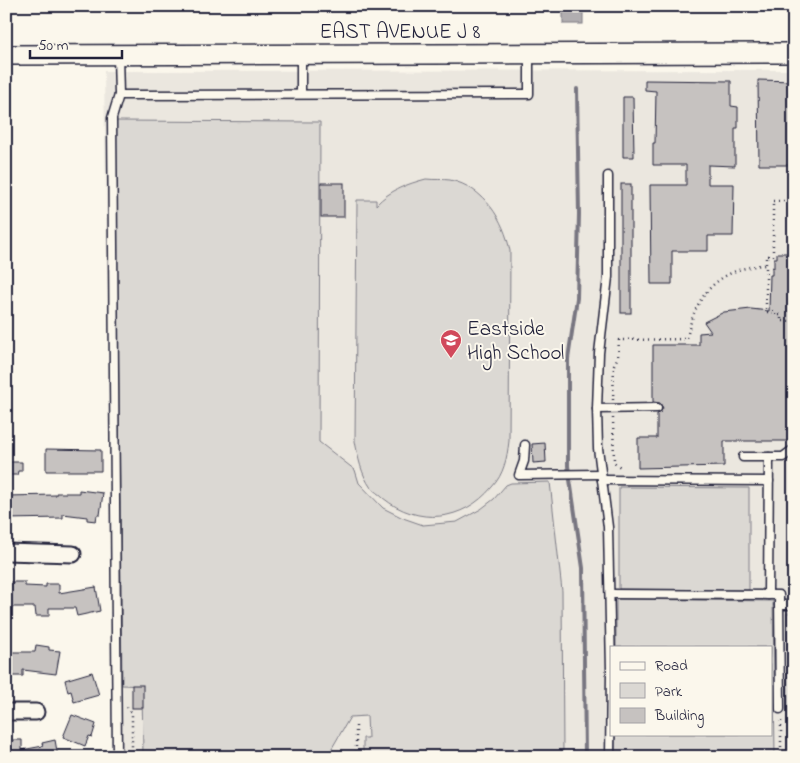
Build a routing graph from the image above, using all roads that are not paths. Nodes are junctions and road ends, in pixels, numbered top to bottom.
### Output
1 (794, 53) edge
2 (118, 54) junction
3 (301, 54) junction
4 (529, 54) junction
5 (6, 55) edge
6 (301, 94) junction
7 (119, 95) junction
8 (608, 176) dead end
9 (657, 408) dead end
10 (597, 409) junction
11 (525, 445) dead end
12 (794, 449) edge
13 (743, 457) dead end
14 (769, 457) junction
15 (601, 477) junction
16 (769, 481) junction
17 (6, 552) edge
18 (73, 554) dead end
19 (610, 594) junction
20 (768, 595) junction
21 (779, 605) junction
22 (794, 605) edge
23 (611, 646) edge
24 (780, 709) dead end
25 (6, 712) edge
26 (36, 712) dead end
27 (610, 736) edge
28 (117, 757) edge
29 (610, 757) edge

1 - 4 street, EAST AVENUE J 8
2 - 3 street, EAST AVENUE J 8
2 - 5 street, EAST AVENUE J 8
2 - 7 lane
3 - 4 street, EAST AVENUE J 8
3 - 6 lane
4 - 6 lane
6 - 7 lane
7 - 28 lane
8 - 10 lane
9 - 10 lane
10 - 15 lane
11 - 15 lane
12 - 14 lane
13 - 14 lane
14 - 16 lane
15 - 16 lane
15 - 19 lane
16 - 20 lane
17 - 18 street
19 - 20 lane
19 - 23 lane
20 - 21 lane
21 - 22 lane
21 - 24 lane
25 - 26 street
27 - 29 lane

